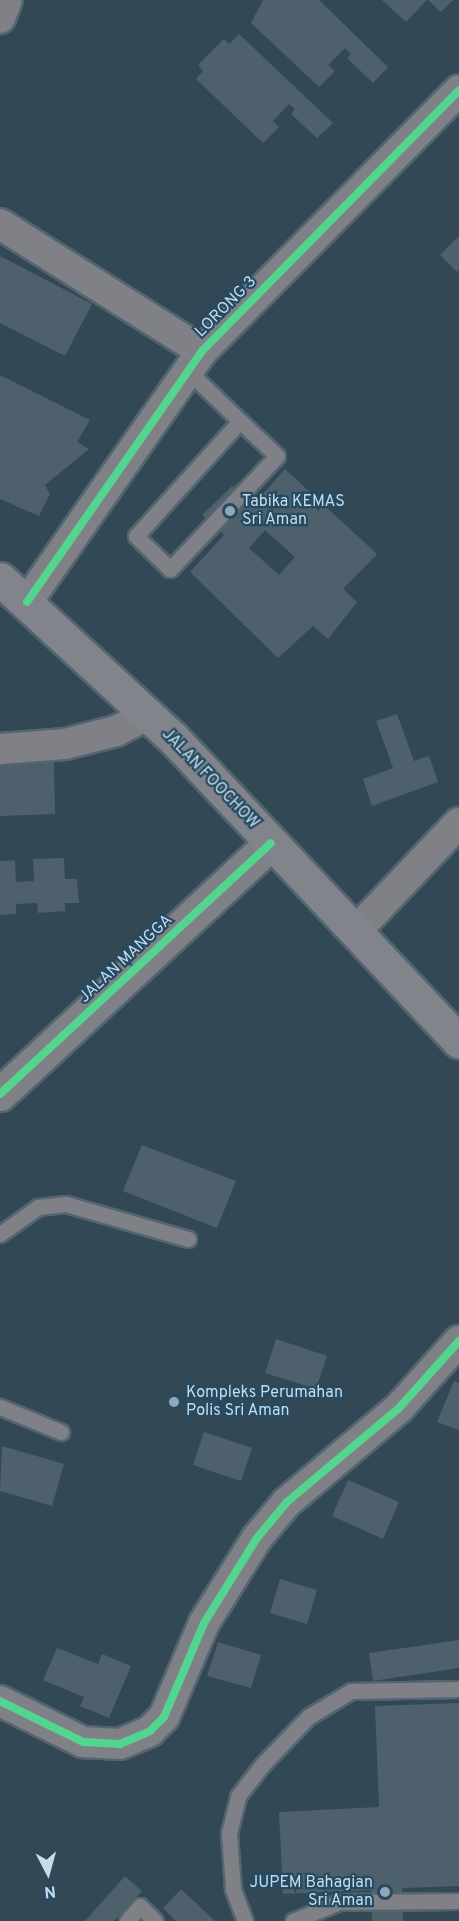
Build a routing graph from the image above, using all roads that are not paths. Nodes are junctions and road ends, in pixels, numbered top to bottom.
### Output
1 (7, 0) edge
2 (0, 18) edge
3 (459, 90) edge
4 (0, 224) edge
5 (195, 361) junction
6 (240, 421) junction
7 (0, 579) edge
8 (27, 602) junction
9 (148, 715) junction
10 (0, 749) edge
11 (459, 823) edge
12 (271, 843) junction
13 (356, 931) junction
14 (459, 1041) edge
15 (0, 1094) edge
16 (0, 1234) edge
17 (188, 1239) dead end
18 (459, 1341) edge
19 (0, 1407) edge
20 (61, 1432) dead end
21 (459, 1689) edge
22 (0, 1701) edge
23 (459, 1901) edge
24 (126, 1921) edge
25 (155, 1921) edge
26 (245, 1921) edge
27 (293, 1921) edge

1 - 2 street
3 - 5 street, LORONG 3
4 - 5 street
5 - 6 lane
5 - 8 street, LORONG 3
6 - 6 lane
7 - 8 main road, JALAN FOOCHOW
8 - 9 main road, JALAN FOOCHOW
9 - 10 street
9 - 12 main road, JALAN FOOCHOW
11 - 13 street
12 - 13 main road, JALAN FOOCHOW
12 - 15 street, JALAN MANGGA
13 - 14 main road, JALAN FOOCHOW
16 - 17 lane
18 - 22 street
19 - 20 lane
21 - 26 lane
23 - 27 lane
24 - 25 lane

